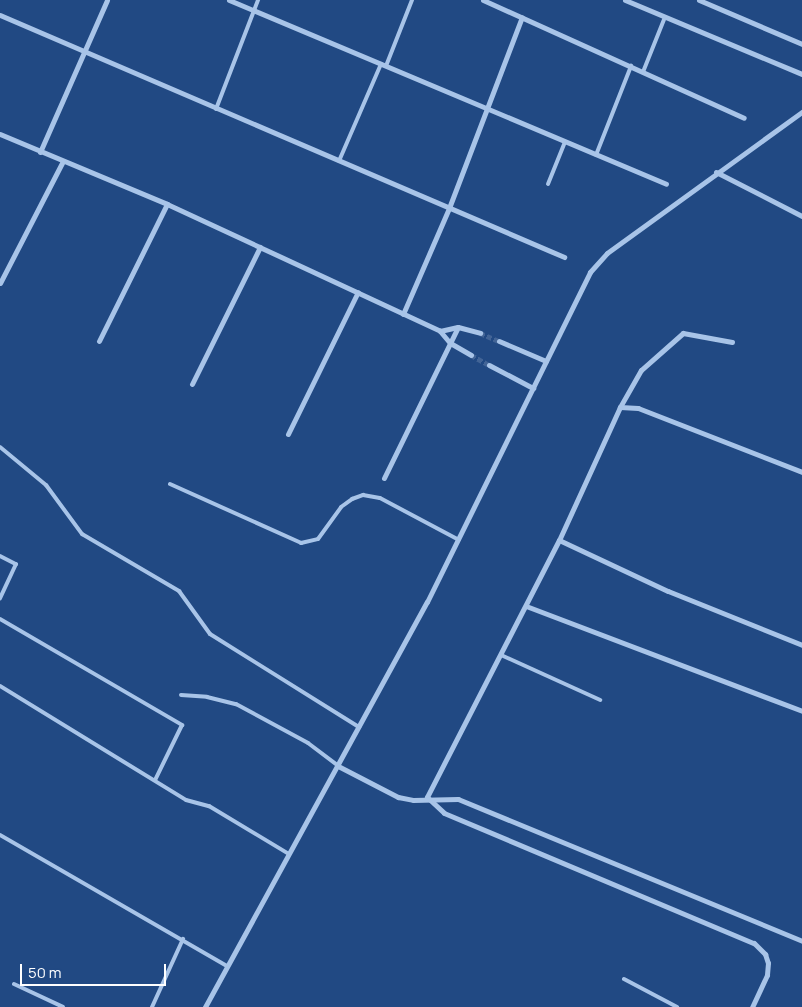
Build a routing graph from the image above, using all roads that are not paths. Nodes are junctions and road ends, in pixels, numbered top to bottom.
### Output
1 (107, 0) edge
2 (229, 0) edge
3 (258, 0) edge
4 (412, 0) edge
5 (483, 0) edge
6 (625, 0) edge
7 (699, 0) edge
8 (254, 10) junction
9 (0, 15) edge
10 (522, 16) junction
11 (665, 17) junction
12 (802, 44) edge
13 (83, 52) junction
14 (384, 65) junction
15 (631, 66) junction
16 (643, 72) junction
17 (802, 74) edge
18 (216, 109) junction
19 (487, 109) junction
20 (802, 112) edge
21 (744, 118) dead end
22 (0, 134) edge
23 (566, 142) junction
24 (40, 152) junction
25 (596, 155) junction
26 (63, 161) junction
27 (340, 162) junction
28 (716, 172) junction
29 (548, 184) dead end
30 (666, 184) dead end
31 (168, 204) junction
32 (449, 208) junction
33 (802, 216) edge
34 (260, 247) junction
35 (564, 257) dead end
36 (0, 283) edge
37 (358, 292) junction
38 (403, 314) junction
39 (458, 327) junction
40 (440, 331) junction
41 (480, 334) tunnel mouth
42 (99, 341) dead end
43 (499, 341) tunnel mouth
44 (732, 342) dead end
45 (450, 343) junction
46 (471, 356) tunnel mouth
47 (546, 361) junction
48 (489, 365) tunnel mouth
49 (192, 384) dead end
50 (532, 388) junction
51 (620, 407) junction
52 (288, 434) dead end
53 (0, 447) edge
54 (802, 472) edge
55 (384, 478) dead end
56 (170, 484) dead end
57 (459, 540) junction
58 (558, 540) junction
59 (0, 556) edge
60 (0, 599) edge
61 (526, 606) junction
62 (0, 619) edge
63 (802, 645) edge
64 (501, 655) junction
65 (0, 686) edge
66 (182, 695) dead end
67 (600, 700) dead end
68 (802, 711) edge
69 (359, 727) junction
70 (338, 766) junction
71 (154, 780) junction
72 (427, 797) junction
73 (0, 835) edge
74 (289, 854) junction
75 (183, 940) junction
76 (802, 941) edge
77 (227, 966) junction
78 (624, 979) dead end
79 (14, 984) dead end
80 (64, 1007) edge
81 (152, 1007) edge
82 (205, 1007) edge
83 (677, 1007) edge
84 (752, 1007) edge

1 - 13 street
2 - 8 street
3 - 8 lane
4 - 14 lane
5 - 10 street
6 - 11 street
7 - 12 street
8 - 14 street
8 - 18 lane
9 - 13 street
10 - 15 street
10 - 19 street
11 - 16 lane
11 - 17 street
13 - 18 street
13 - 24 street
14 - 19 street
14 - 27 lane
15 - 16 street
15 - 25 lane
16 - 21 street
18 - 27 street
19 - 23 street
19 - 32 street
20 - 28 street
22 - 24 street
23 - 25 street
23 - 29 lane
24 - 26 street
25 - 30 street
26 - 31 street
26 - 36 street
27 - 32 street
28 - 33 street
28 - 47 street
31 - 34 street
31 - 42 street
32 - 35 street
32 - 38 street
34 - 37 street
34 - 49 street
37 - 38 street
37 - 52 street
38 - 40 street
39 - 40 street
39 - 41 street
39 - 45 street
40 - 45 street
43 - 47 street
44 - 51 street
45 - 46 street
45 - 55 street
47 - 50 street
48 - 50 street
50 - 57 street
51 - 54 street
51 - 58 street
53 - 69 lane
56 - 57 lane
57 - 69 street
58 - 61 street
58 - 63 street
59 - 60 lane
61 - 64 street
61 - 68 street
62 - 71 lane
64 - 67 lane
64 - 72 street
65 - 71 lane
66 - 70 lane
69 - 70 street
70 - 72 street
70 - 74 street
71 - 74 lane
72 - 76 street
72 - 84 street
73 - 75 lane
74 - 77 street
75 - 77 lane
75 - 81 lane
77 - 82 street
78 - 83 lane
79 - 80 lane

